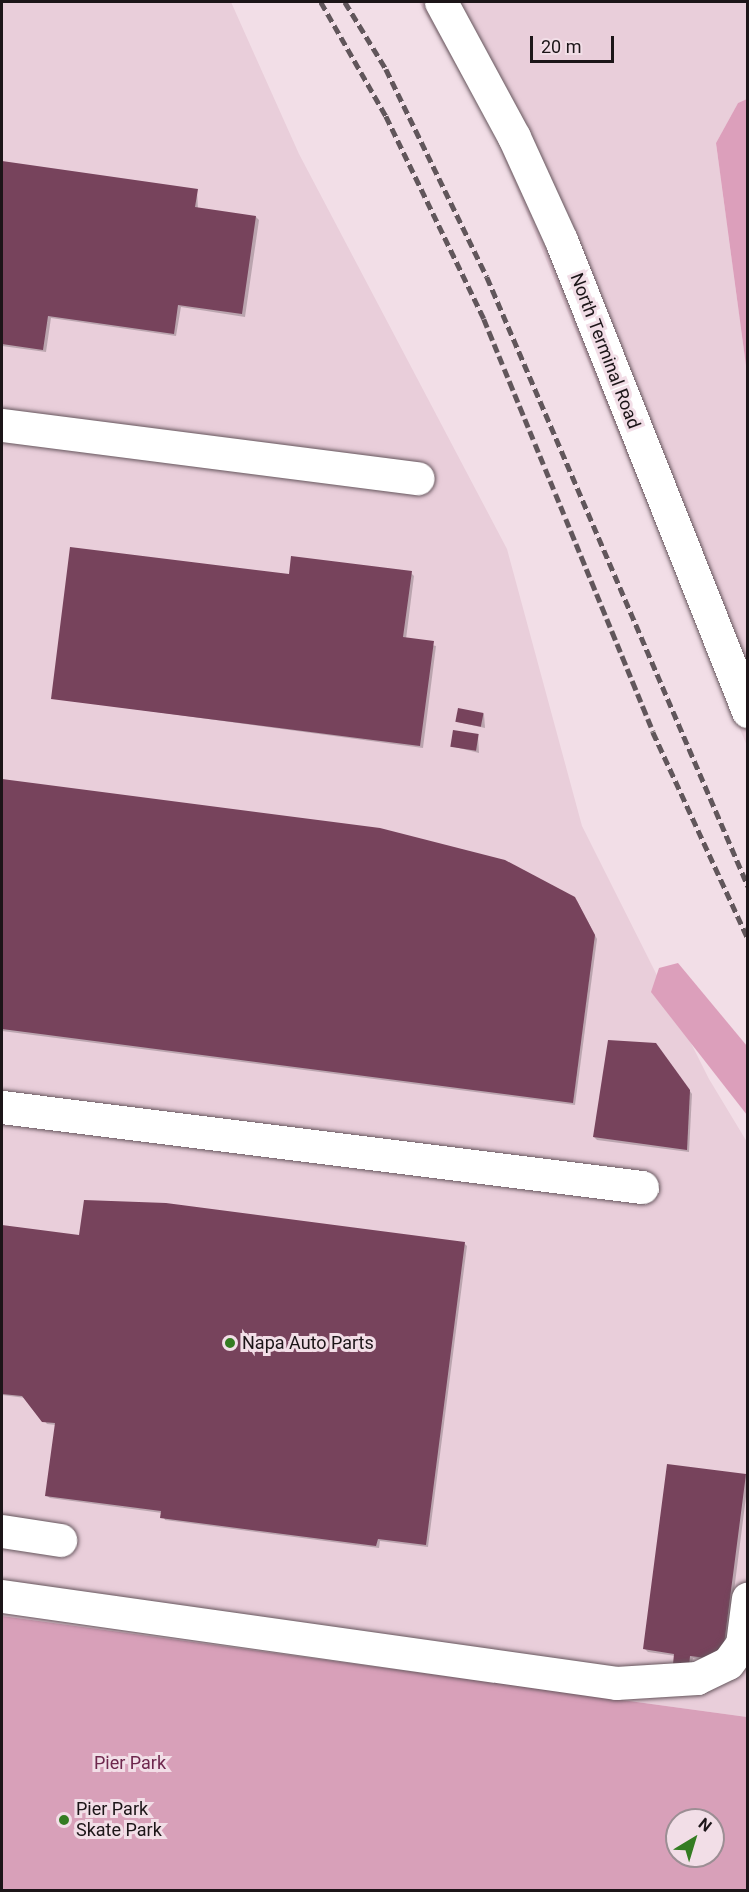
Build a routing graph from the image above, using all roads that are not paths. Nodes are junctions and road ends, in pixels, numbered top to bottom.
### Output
1 (441, 2) edge
2 (2, 425) edge
3 (418, 478) dead end
4 (747, 711) edge
5 (2, 1107) edge
6 (642, 1187) dead end
7 (2, 1532) edge
8 (60, 1540) dead end
9 (2, 1596) edge
10 (747, 1598) edge

1 - 4 street, North Terminal Road
2 - 3 street
5 - 6 street
7 - 8 street
9 - 10 street

